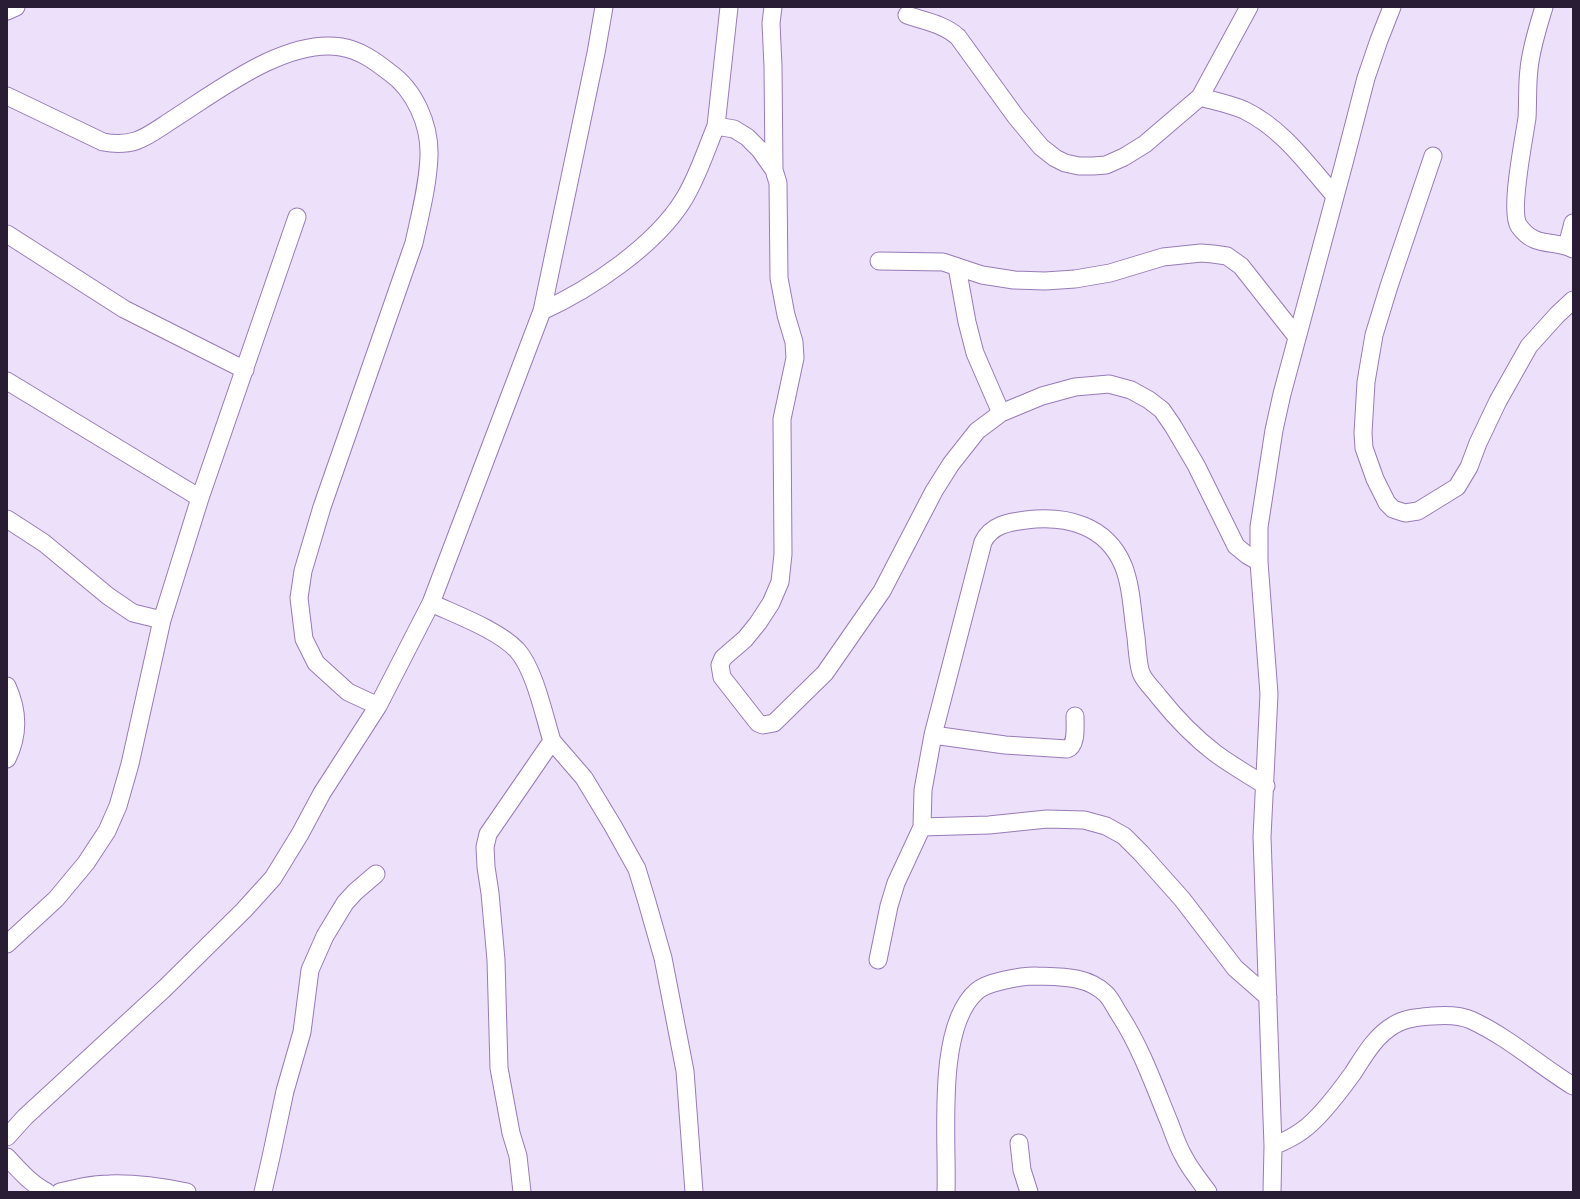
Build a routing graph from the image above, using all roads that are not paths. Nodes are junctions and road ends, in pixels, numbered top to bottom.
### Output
1 (16, 7) edge
2 (604, 7) edge
3 (729, 7) edge
4 (773, 7) edge
5 (1249, 7) edge
6 (1392, 7) edge
7 (1544, 7) edge
8 (7, 11) edge
9 (907, 15) dead end
10 (7, 96) edge
11 (1200, 98) junction
12 (716, 126) junction
13 (1433, 156) dead end
14 (774, 170) junction
15 (1335, 196) junction
16 (297, 217) dead end
17 (1573, 223) edge
18 (7, 234) edge
19 (1570, 247) edge
20 (879, 261) dead end
21 (957, 267) junction
22 (1573, 300) edge
23 (542, 311) junction
24 (1297, 337) junction
25 (245, 370) junction
26 (7, 381) edge
27 (1001, 413) junction
28 (200, 498) junction
29 (7, 519) edge
30 (1259, 562) junction
31 (432, 603) junction
32 (162, 620) junction
33 (7, 686) edge
34 (378, 706) junction
35 (1075, 716) dead end
36 (933, 735) junction
37 (552, 741) junction
38 (7, 759) edge
39 (1266, 786) junction
40 (922, 827) junction
41 (376, 874) dead end
42 (7, 944) edge
43 (878, 960) dead end
44 (1268, 998) junction
45 (1573, 1086) edge
46 (7, 1137) edge
47 (1019, 1143) dead end
48 (1273, 1146) junction
49 (7, 1157) edge
50 (47, 1192) edge
51 (60, 1192) edge
52 (187, 1192) edge
53 (263, 1192) edge
54 (522, 1192) edge
55 (694, 1192) edge
56 (946, 1192) edge
57 (1029, 1192) edge
58 (1208, 1192) edge
59 (1272, 1192) edge

1 - 8 street
2 - 23 street
3 - 12 street
4 - 14 street
5 - 11 street
6 - 15 street
7 - 19 street
9 - 11 street
10 - 34 street
11 - 15 street
12 - 14 street
12 - 23 street
13 - 22 street
14 - 27 street
15 - 24 street
16 - 25 street
17 - 19 street
18 - 25 street
20 - 21 street
21 - 24 street
21 - 27 street
23 - 31 street
24 - 30 street
25 - 28 street
26 - 28 street
27 - 30 street
28 - 32 street
29 - 32 street
30 - 39 street
31 - 34 street
31 - 37 street
32 - 42 street
33 - 38 street
34 - 46 street
35 - 36 street
36 - 39 street
36 - 40 street
37 - 54 street
37 - 55 street
39 - 44 street
40 - 43 street
40 - 44 street
41 - 53 street
44 - 48 street
45 - 48 street
47 - 57 street
48 - 59 street
49 - 50 street
51 - 52 street
56 - 58 street

